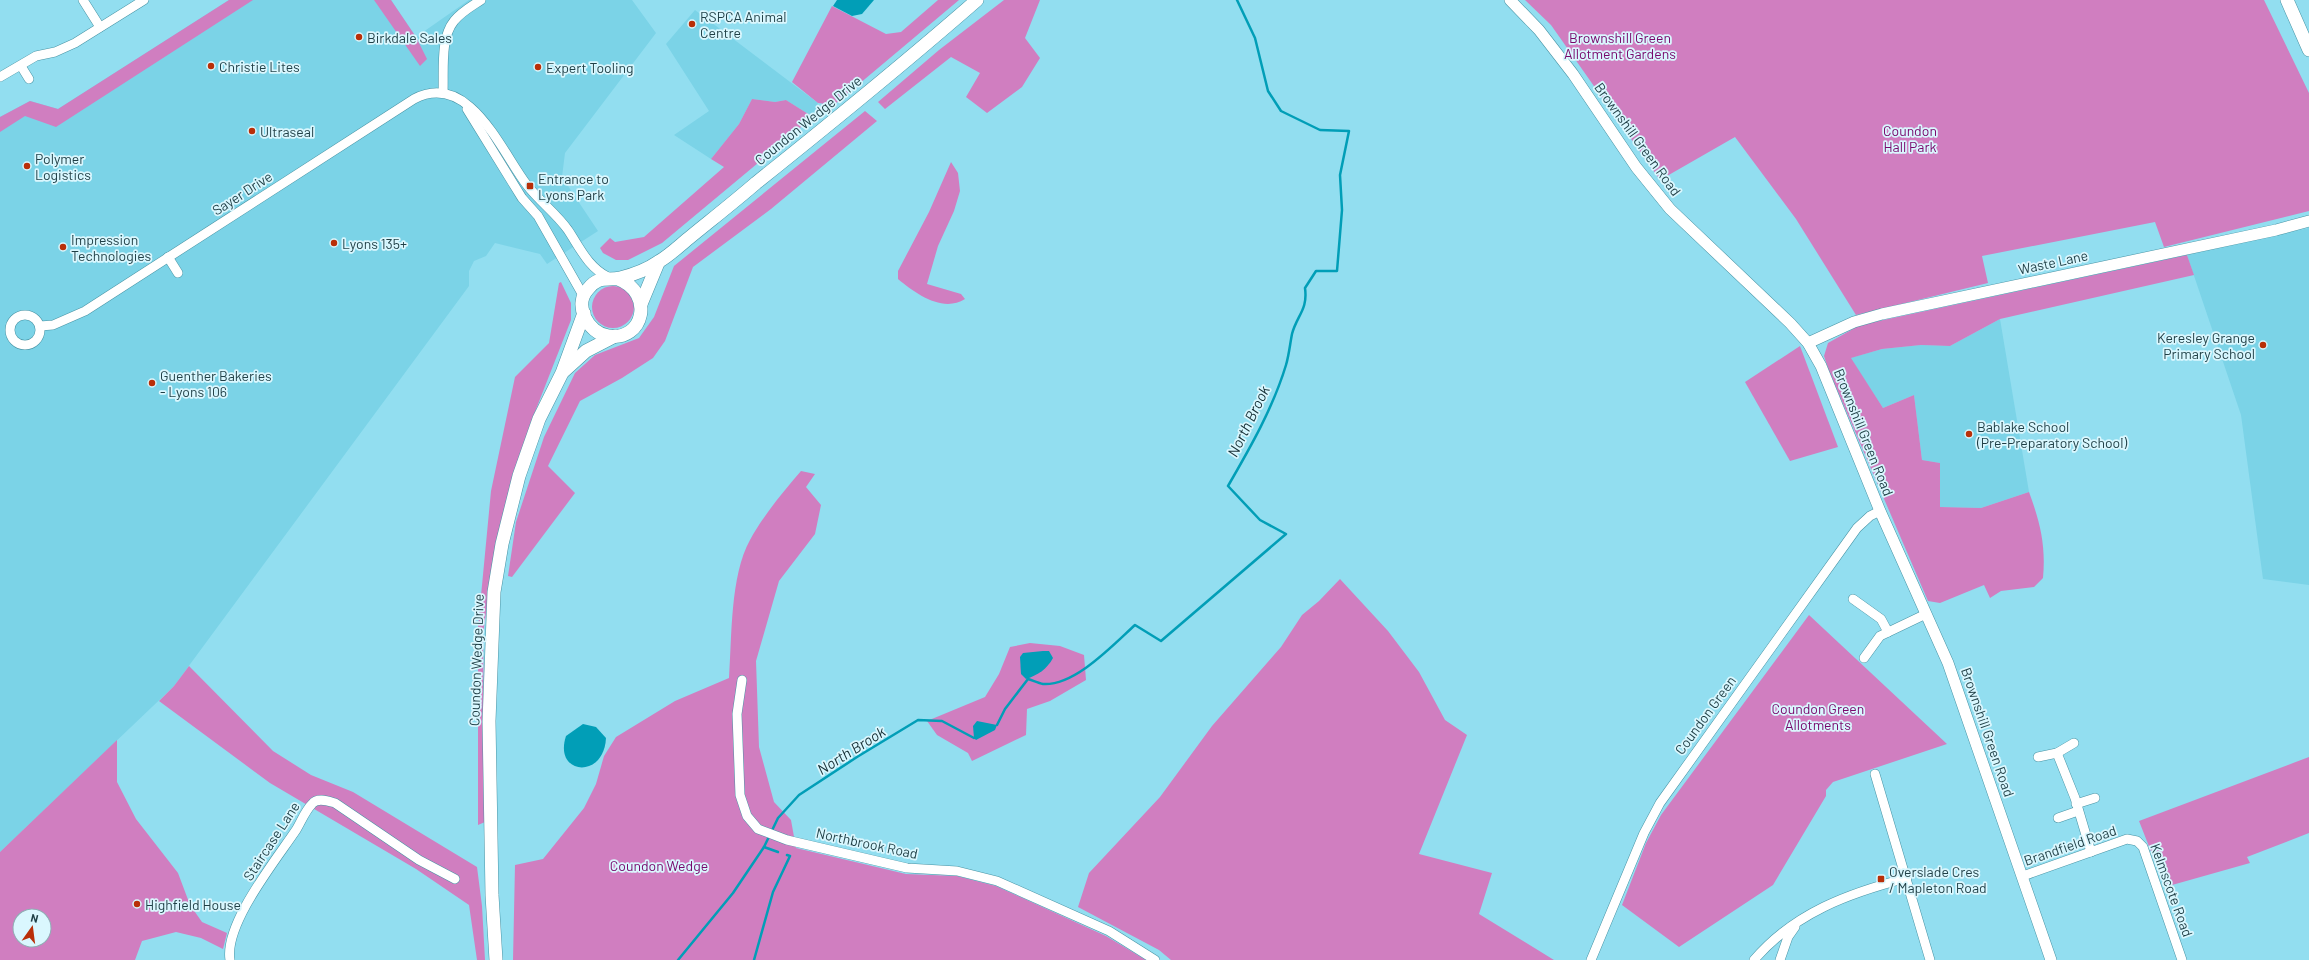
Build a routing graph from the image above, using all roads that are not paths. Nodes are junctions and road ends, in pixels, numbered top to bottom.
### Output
1 (83, 0) edge
2 (144, 0) edge
3 (481, 0) edge
4 (977, 0) edge
5 (1510, 0) edge
6 (2287, 0) edge
7 (100, 27) junction
8 (2309, 50) edge
9 (21, 66) junction
10 (0, 77) edge
11 (29, 79) dead end
12 (443, 93) junction
13 (461, 100) junction
14 (2309, 221) edge
15 (168, 257) junction
16 (658, 263) junction
17 (178, 273) dead end
18 (613, 278) junction
19 (584, 297) junction
20 (641, 304) junction
21 (584, 313) junction
22 (40, 326) dead end
23 (615, 336) junction
24 (1808, 343) junction
25 (562, 373) junction
26 (1880, 511) junction
27 (1854, 599) dead end
28 (1926, 614) junction
29 (1888, 632) junction
30 (1864, 658) dead end
31 (742, 680) dead end
32 (2074, 743) dead end
33 (2057, 753) junction
34 (2038, 757) dead end
35 (1875, 774) dead end
36 (2095, 798) dead end
37 (2077, 807) junction
38 (2058, 818) dead end
39 (2127, 840) joint
40 (2091, 852) junction
41 (2023, 876) junction
42 (1907, 878) junction
43 (455, 879) dead end
44 (1798, 921) junction
45 (230, 960) edge
46 (496, 960) edge
47 (1155, 960) edge
48 (1591, 960) edge
49 (1754, 960) edge
50 (1780, 960) edge
51 (1930, 960) edge
52 (2051, 960) edge
53 (2182, 960) edge

1 - 7 street
2 - 7 street
3 - 12 street
4 - 16 main road, Coundon Wedge Drive
5 - 24 street, Brownshill Green Road
6 - 8 main road
7 - 9 street
9 - 10 street
9 - 11 street
12 - 13 street, Sayer Drive
12 - 15 street, Sayer Drive
13 - 18 street, Sayer Drive
13 - 19 street
14 - 24 street, Waste Lane
15 - 17 street
15 - 22 street, Sayer Drive
16 - 18 main road, Coundon Wedge Drive
16 - 20 main road, Coundon Wedge Drive
18 - 19 main road, Coundon Wedge Drive
18 - 20 main road
19 - 21 main road, Coundon Wedge Drive
20 - 23 main road, Coundon Wedge Drive
21 - 23 main road
21 - 25 main road, Coundon Wedge Drive
23 - 25 main road, Coundon Wedge Drive
24 - 26 street, Brownshill Green Road
25 - 46 main road, Coundon Wedge Drive
26 - 28 street, Brownshill Green Road
26 - 48 street, Coundon Green
27 - 29 street
28 - 29 street
28 - 41 street, Brownshill Green Road
29 - 30 street
31 - 47 street, Northbrook Road
32 - 33 street
33 - 34 street
33 - 37 street
35 - 42 street
36 - 37 street
37 - 38 street
37 - 40 street
39 - 40 street, Brandfield Road
39 - 53 street, Kelmscote Road
40 - 41 street, Brandfield Road
41 - 52 street, Brownshill Green Road
42 - 44 street
42 - 51 street
43 - 45 street, Staircase Lane
44 - 49 street
44 - 50 street

